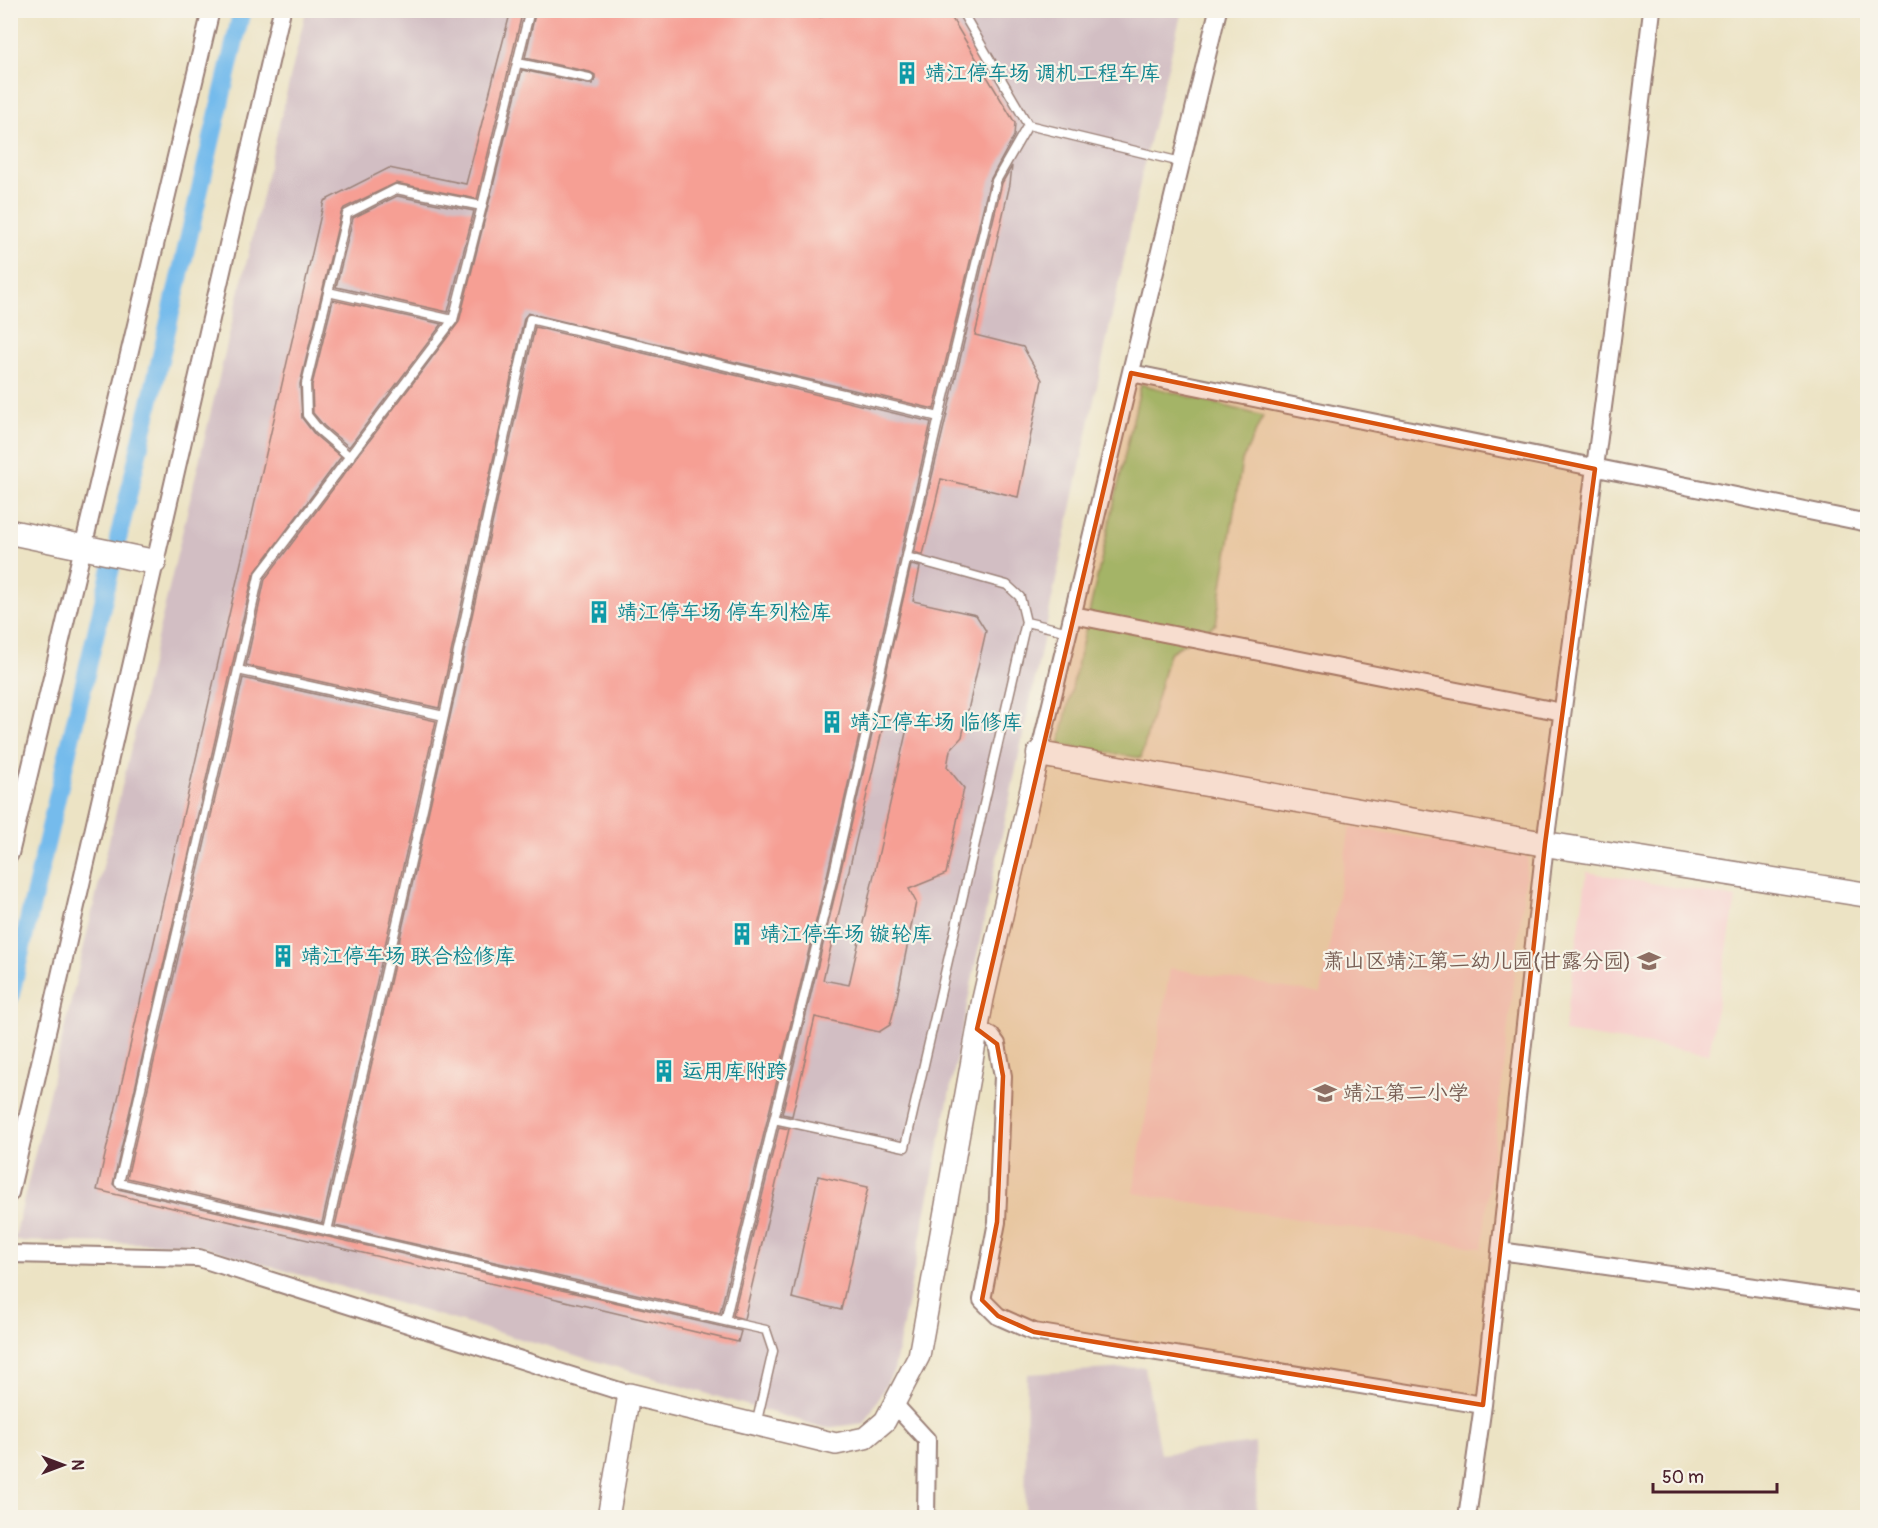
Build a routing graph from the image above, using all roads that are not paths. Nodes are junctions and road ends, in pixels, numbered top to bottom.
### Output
1 (211, 10) edge
2 (282, 10) edge
3 (530, 10) edge
4 (961, 10) edge
5 (1218, 10) edge
6 (1652, 10) edge
7 (518, 63) junction
8 (590, 78) dead end
9 (1029, 125) junction
10 (1181, 162) junction
11 (482, 206) junction
12 (328, 292) junction
13 (453, 320) junction
14 (1131, 373) junction
15 (939, 417) junction
16 (350, 457) junction
17 (1595, 468) junction
18 (1868, 523) edge
19 (10, 532) edge
20 (85, 548) junction
21 (907, 557) junction
22 (154, 562) junction
23 (1073, 615) junction
24 (1026, 622) junction
25 (1069, 632) junction
26 (238, 670) junction
27 (1563, 712) junction
28 (444, 716) junction
29 (1040, 754) junction
30 (1545, 843) junction
31 (10, 854) edge
32 (1868, 895) edge
33 (977, 1029) junction
34 (774, 1119) junction
35 (10, 1192) edge
36 (327, 1231) junction
37 (1500, 1251) junction
38 (10, 1254) edge
39 (1868, 1304) edge
40 (725, 1321) junction
41 (629, 1394) junction
42 (894, 1404) junction
43 (1483, 1405) junction
44 (756, 1426) junction
45 (608, 1518) edge
46 (926, 1518) edge
47 (1467, 1518) edge

1 - 20 street
2 - 22 street
3 - 7 lane
4 - 9 lane
5 - 10 street
6 - 17 street
7 - 8 lane
7 - 11 lane
9 - 10 lane
9 - 15 lane
10 - 14 street
11 - 12 lane
11 - 13 lane
12 - 13 lane
12 - 16 lane
13 - 16 lane
14 - 17 street
14 - 23 street
15 - 21 lane
15 - 28 lane
16 - 26 lane
17 - 18 street
17 - 27 street
19 - 20 main road
20 - 22 main road
20 - 31 street
21 - 24 lane
21 - 34 lane
22 - 35 street
23 - 25 street
23 - 27 street
24 - 25 lane
24 - 34 lane
25 - 29 street
26 - 28 lane
26 - 36 lane
27 - 30 street
28 - 36 lane
29 - 30 main road
29 - 33 street
30 - 32 main road
30 - 37 street
33 - 42 street
33 - 43 street
34 - 40 lane
36 - 40 lane
37 - 39 street
37 - 43 street
38 - 41 street
40 - 44 lane
41 - 44 street
41 - 45 street
42 - 44 street
42 - 46 street
43 - 47 street

